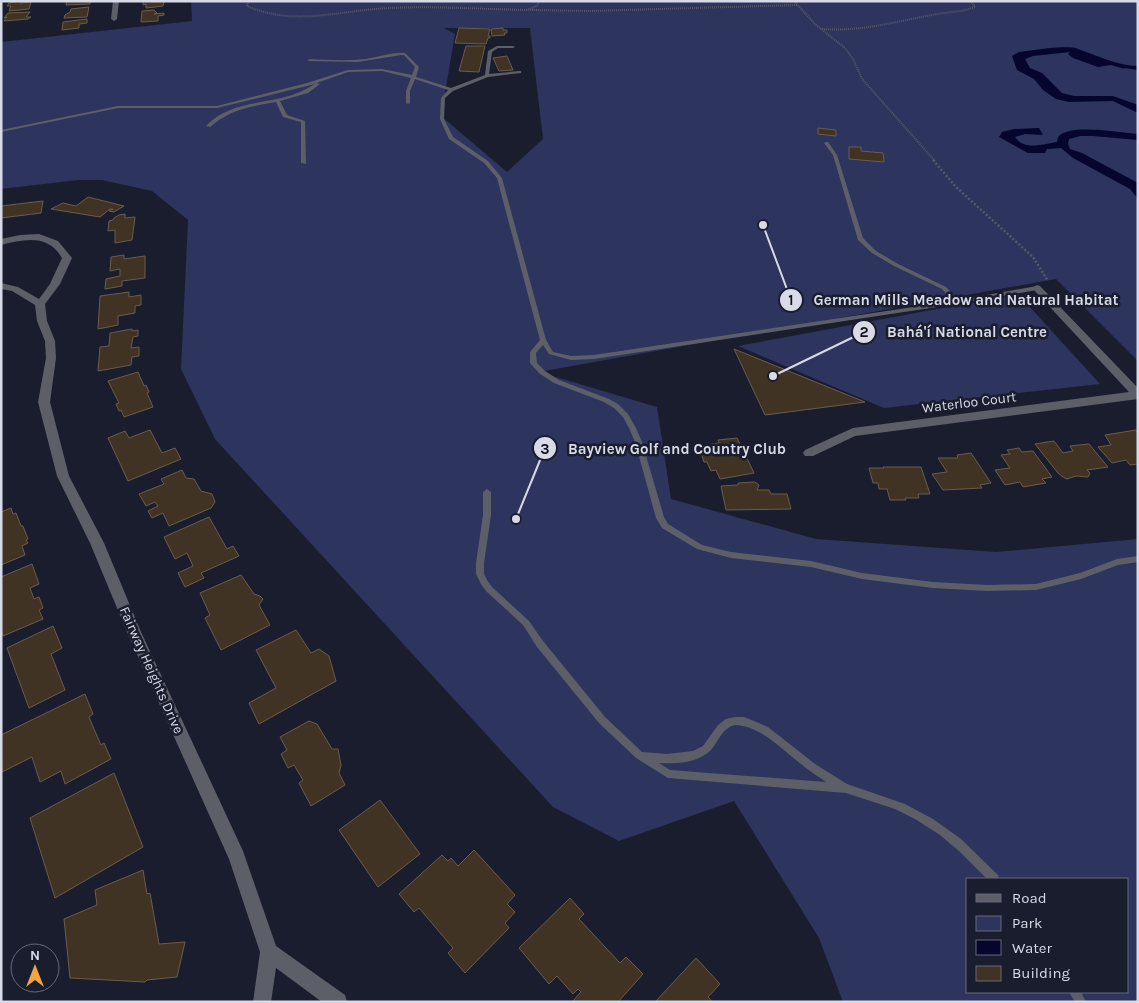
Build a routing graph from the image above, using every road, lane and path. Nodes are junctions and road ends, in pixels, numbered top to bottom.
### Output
1 (116, 1) edge
2 (248, 1) edge
3 (539, 1) edge
4 (794, 1) edge
5 (971, 1) edge
6 (797, 5) junction
7 (527, 10) junction
8 (114, 19) dead end
9 (822, 29) junction
10 (513, 47) dead end
11 (310, 60) dead end
12 (519, 72) dead end
13 (487, 76) junction
14 (413, 77) junction
15 (321, 80) junction
16 (451, 90) junction
17 (278, 100) junction
18 (408, 103) dead end
19 (208, 126) dead end
20 (1, 131) edge
21 (826, 143) dead end
22 (304, 163) dead end
23 (1, 242) edge
24 (1, 286) edge
25 (1036, 288) junction
26 (957, 302) junction
27 (40, 304) junction
28 (543, 340) junction
29 (1138, 395) edge
30 (809, 453) dead end
31 (488, 492) dead end
32 (1138, 559) edge
33 (638, 755) junction
34 (846, 788) junction
35 (993, 878) edge
36 (269, 952) junction
37 (262, 1002) edge
38 (338, 1002) edge

1 - 8 street
2 - 7 path
3 - 7 path
4 - 6 path
5 - 9 path
6 - 7 path
6 - 9 path
9 - 25 path
10 - 13 lane
11 - 14 lane
12 - 13 lane
13 - 16 lane
14 - 15 lane
14 - 16 lane
14 - 18 lane
15 - 17 lane
15 - 20 lane
16 - 28 lane
17 - 19 lane
17 - 22 lane
21 - 26 lane
23 - 27 street
24 - 27 street
25 - 26 lane
25 - 29 street
26 - 28 lane
27 - 36 street, Fairway Heights Drive
28 - 32 lane
29 - 30 street, Waterloo Court
31 - 33 lane
33 - 34 lane
33 - 34 lane
34 - 35 lane
36 - 37 street
36 - 38 street

